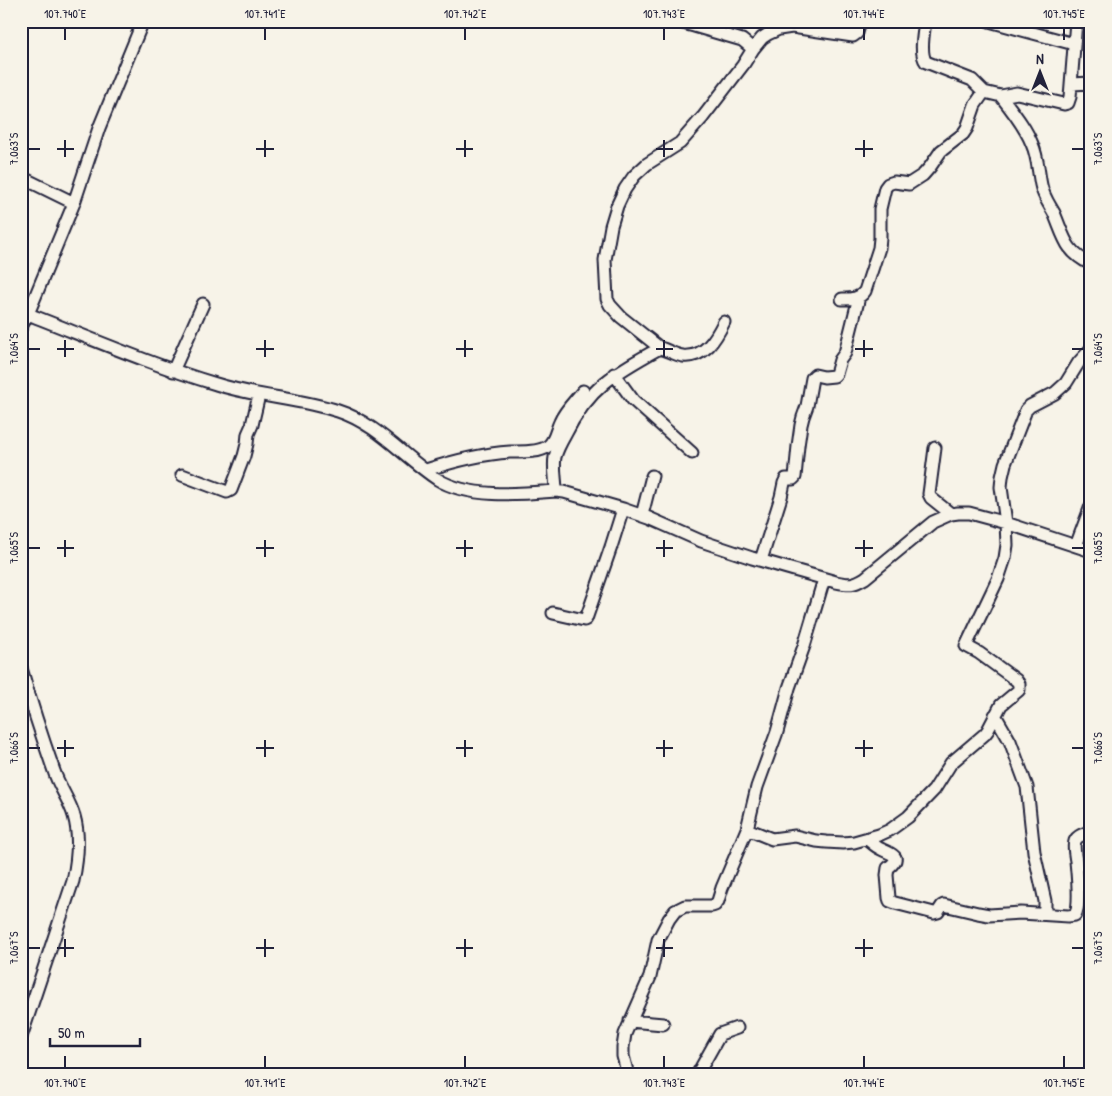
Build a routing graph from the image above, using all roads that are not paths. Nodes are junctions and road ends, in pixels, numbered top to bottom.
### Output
1 (143, 21) edge
2 (675, 21) edge
3 (860, 21) edge
4 (925, 21) edge
5 (989, 21) edge
6 (1076, 21) edge
7 (794, 24) edge
8 (1074, 44) junction
9 (753, 49) junction
10 (1091, 83) edge
11 (1072, 84) junction
12 (984, 92) junction
13 (1001, 96) junction
14 (21, 177) edge
15 (74, 203) junction
16 (1091, 264) edge
17 (859, 297) junction
18 (842, 299) dead end
19 (203, 304) dead end
20 (28, 314) junction
21 (724, 322) dead end
22 (21, 326) edge
23 (660, 348) junction
24 (1091, 349) edge
25 (173, 371) junction
26 (614, 374) junction
27 (583, 391) dead end
28 (259, 394) junction
29 (935, 448) dead end
30 (692, 453) dead end
31 (426, 470) junction
32 (182, 475) dead end
33 (652, 476) dead end
34 (556, 492) junction
35 (1091, 506) edge
36 (623, 509) junction
37 (951, 514) junction
38 (642, 515) junction
39 (1006, 523) junction
40 (1076, 546) junction
41 (1091, 551) edge
42 (761, 560) junction
43 (824, 579) junction
44 (553, 613) dead end
45 (21, 668) edge
46 (995, 715) junction
47 (747, 830) junction
48 (1091, 832) edge
49 (867, 839) junction
50 (1045, 914) junction
51 (630, 1021) junction
52 (663, 1024) dead end
53 (737, 1028) dead end
54 (21, 1037) edge
55 (628, 1075) edge
56 (697, 1075) edge

1 - 15 street
2 - 9 street
3 - 7 street
4 - 12 street
5 - 8 street
6 - 8 street
7 - 9 street
8 - 11 street
9 - 23 street
10 - 11 street
11 - 13 street
12 - 13 street
12 - 17 street
13 - 16 street
14 - 15 street
15 - 20 street
17 - 18 street
17 - 42 street
19 - 25 street
20 - 22 street
20 - 25 street
21 - 23 street
23 - 26 street
24 - 39 street
25 - 28 street
26 - 30 street
26 - 34 street
27 - 31 street
28 - 31 street
28 - 32 street
29 - 37 street
31 - 34 street
33 - 38 street
34 - 36 street
35 - 40 street
36 - 38 street
36 - 44 street
37 - 39 street
37 - 43 street
38 - 42 street
39 - 40 street
39 - 46 street
40 - 41 street
42 - 43 street
43 - 47 street
45 - 54 street
46 - 49 street
46 - 50 street
47 - 49 street
47 - 51 street
48 - 50 street
49 - 50 street
51 - 52 street
51 - 55 street
53 - 56 street

